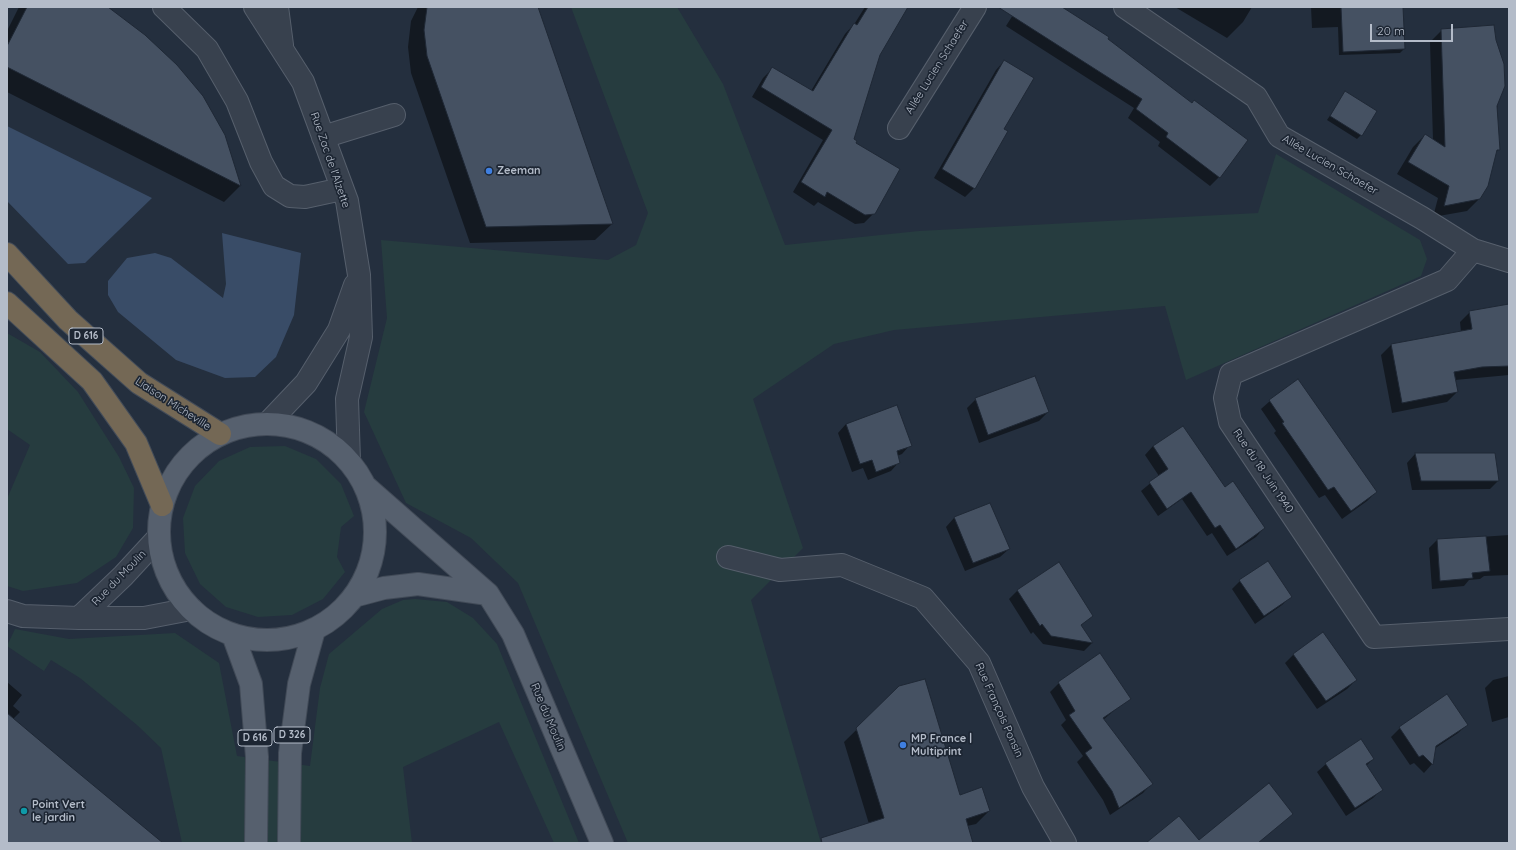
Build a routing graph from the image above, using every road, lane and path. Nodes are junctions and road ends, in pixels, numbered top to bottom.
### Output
1 (164, 7) edge
2 (255, 7) edge
3 (277, 7) edge
4 (975, 7) edge
5 (1125, 7) edge
6 (283, 52) junction
7 (394, 115) dead end
8 (899, 128) dead end
9 (323, 137) junction
10 (342, 189) junction
11 (1473, 250) junction
12 (7, 254) edge
13 (1509, 261) edge
14 (359, 275) junction
15 (7, 303) edge
16 (268, 423) junction
17 (220, 434) junction
18 (349, 461) junction
19 (365, 486) junction
20 (162, 505) junction
21 (159, 537) junction
22 (728, 557) dead end
23 (488, 594) junction
24 (354, 596) junction
25 (191, 609) junction
26 (7, 611) edge
27 (79, 618) junction
28 (1509, 629) edge
29 (314, 630) junction
30 (233, 635) junction
31 (256, 843) edge
32 (288, 843) edge
33 (602, 843) edge
34 (1065, 843) edge

1 - 10 street
2 - 6 street, Rue Zac de l'Alzette
3 - 6 street, Rue Zac de l'Alzette
4 - 8 street, Allée Lucien Schaefer
5 - 11 street, Allée Lucien Schaefer
6 - 9 street, Rue Zac de l'Alzette
7 - 9 street
9 - 10 street, Rue Zac de l'Alzette
10 - 14 street, Rue Zac de l'Alzette
11 - 13 street, Allée Lucien Schaefer
11 - 28 street, Rue du 18 Juin 1940
12 - 17 highway, Liaison Micheville / D 616
14 - 16 street
14 - 18 street, Rue Zac de l'Alzette
15 - 20 highway, D 616
16 - 17 main road
16 - 18 main road
17 - 20 main road
18 - 19 main road
19 - 23 main road, Rue du Moulin
19 - 24 main road
20 - 21 main road
21 - 25 main road
21 - 27 street, Rue du Moulin
22 - 34 street, Rue François Ponsin
23 - 24 main road
23 - 33 main road, Rue du Moulin
24 - 29 main road
25 - 27 street, Rue du Moulin
25 - 30 main road
26 - 27 street, Rue du Moulin
29 - 30 main road
29 - 32 main road, D 326
30 - 31 main road, D 616

